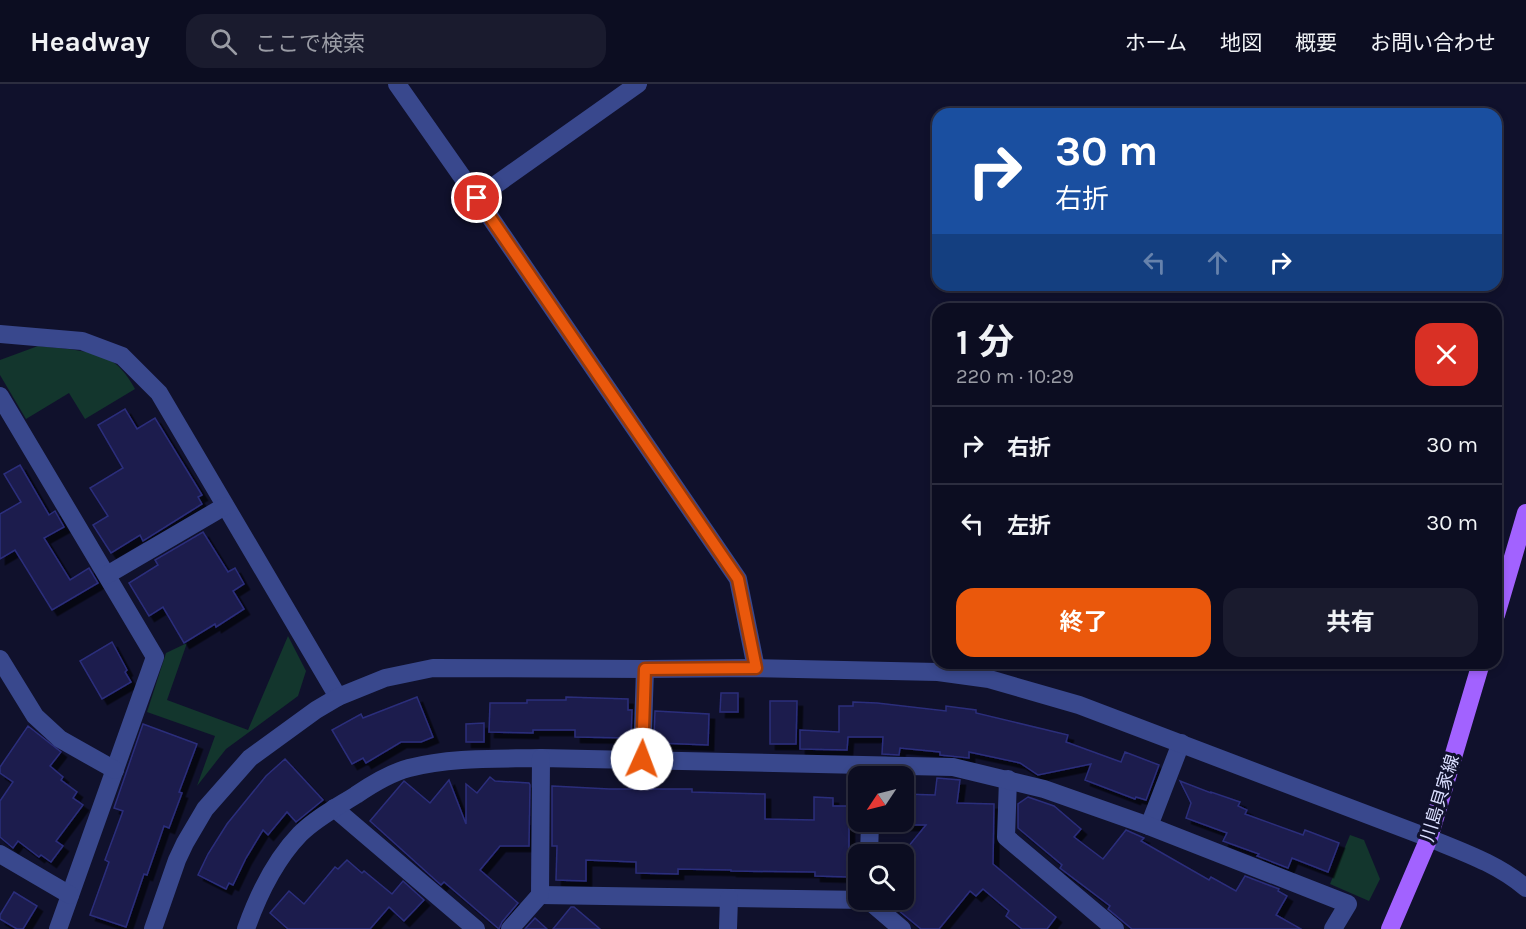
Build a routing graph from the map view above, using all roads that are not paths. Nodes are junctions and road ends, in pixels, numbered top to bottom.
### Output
1 (397, 84) edge
2 (638, 84) edge
3 (477, 198) junction
4 (0, 334) edge
5 (0, 396) edge
6 (225, 506) junction
7 (1526, 513) edge
8 (107, 575) junction
9 (1502, 595) edge
10 (0, 659) edge
11 (756, 668) junction
12 (645, 669) junction
13 (1479, 669) edge
14 (338, 697) junction
15 (1181, 743) junction
16 (540, 758) junction
17 (642, 759) junction
18 (914, 769) edge
19 (115, 770) junction
20 (848, 770) edge
21 (1008, 779) junction
22 (334, 808) junction
23 (1149, 826) junction
24 (1429, 838) junction
25 (0, 854) edge
26 (1526, 888) edge
27 (70, 895) junction
28 (540, 895) junction
29 (729, 898) junction
30 (848, 900) edge
31 (880, 910) edge
32 (252, 925) edge
33 (58, 929) edge
34 (153, 929) edge
35 (476, 929) edge
36 (510, 929) edge
37 (728, 929) edge
38 (902, 929) edge
39 (1115, 929) edge
40 (1333, 929) edge
41 (1390, 929) edge

1 - 3 street
2 - 3 street
3 - 11 street
4 - 6 street
5 - 8 street
6 - 8 street
6 - 14 street
7 - 9 main road
8 - 19 street
10 - 19 street
11 - 12 street
11 - 15 street
12 - 14 street
12 - 17 street
13 - 24 main road, 川島貝家線
14 - 34 street
15 - 23 street
15 - 24 street
16 - 17 street
16 - 22 street
16 - 28 street
17 - 20 street
18 - 21 street
19 - 27 street
21 - 23 street
21 - 39 street
22 - 32 street
22 - 35 street
23 - 40 street
24 - 26 street
24 - 41 main road, 川島貝家線
25 - 27 street
27 - 33 street
28 - 29 street
28 - 36 street
29 - 30 street
29 - 37 street
31 - 38 street

